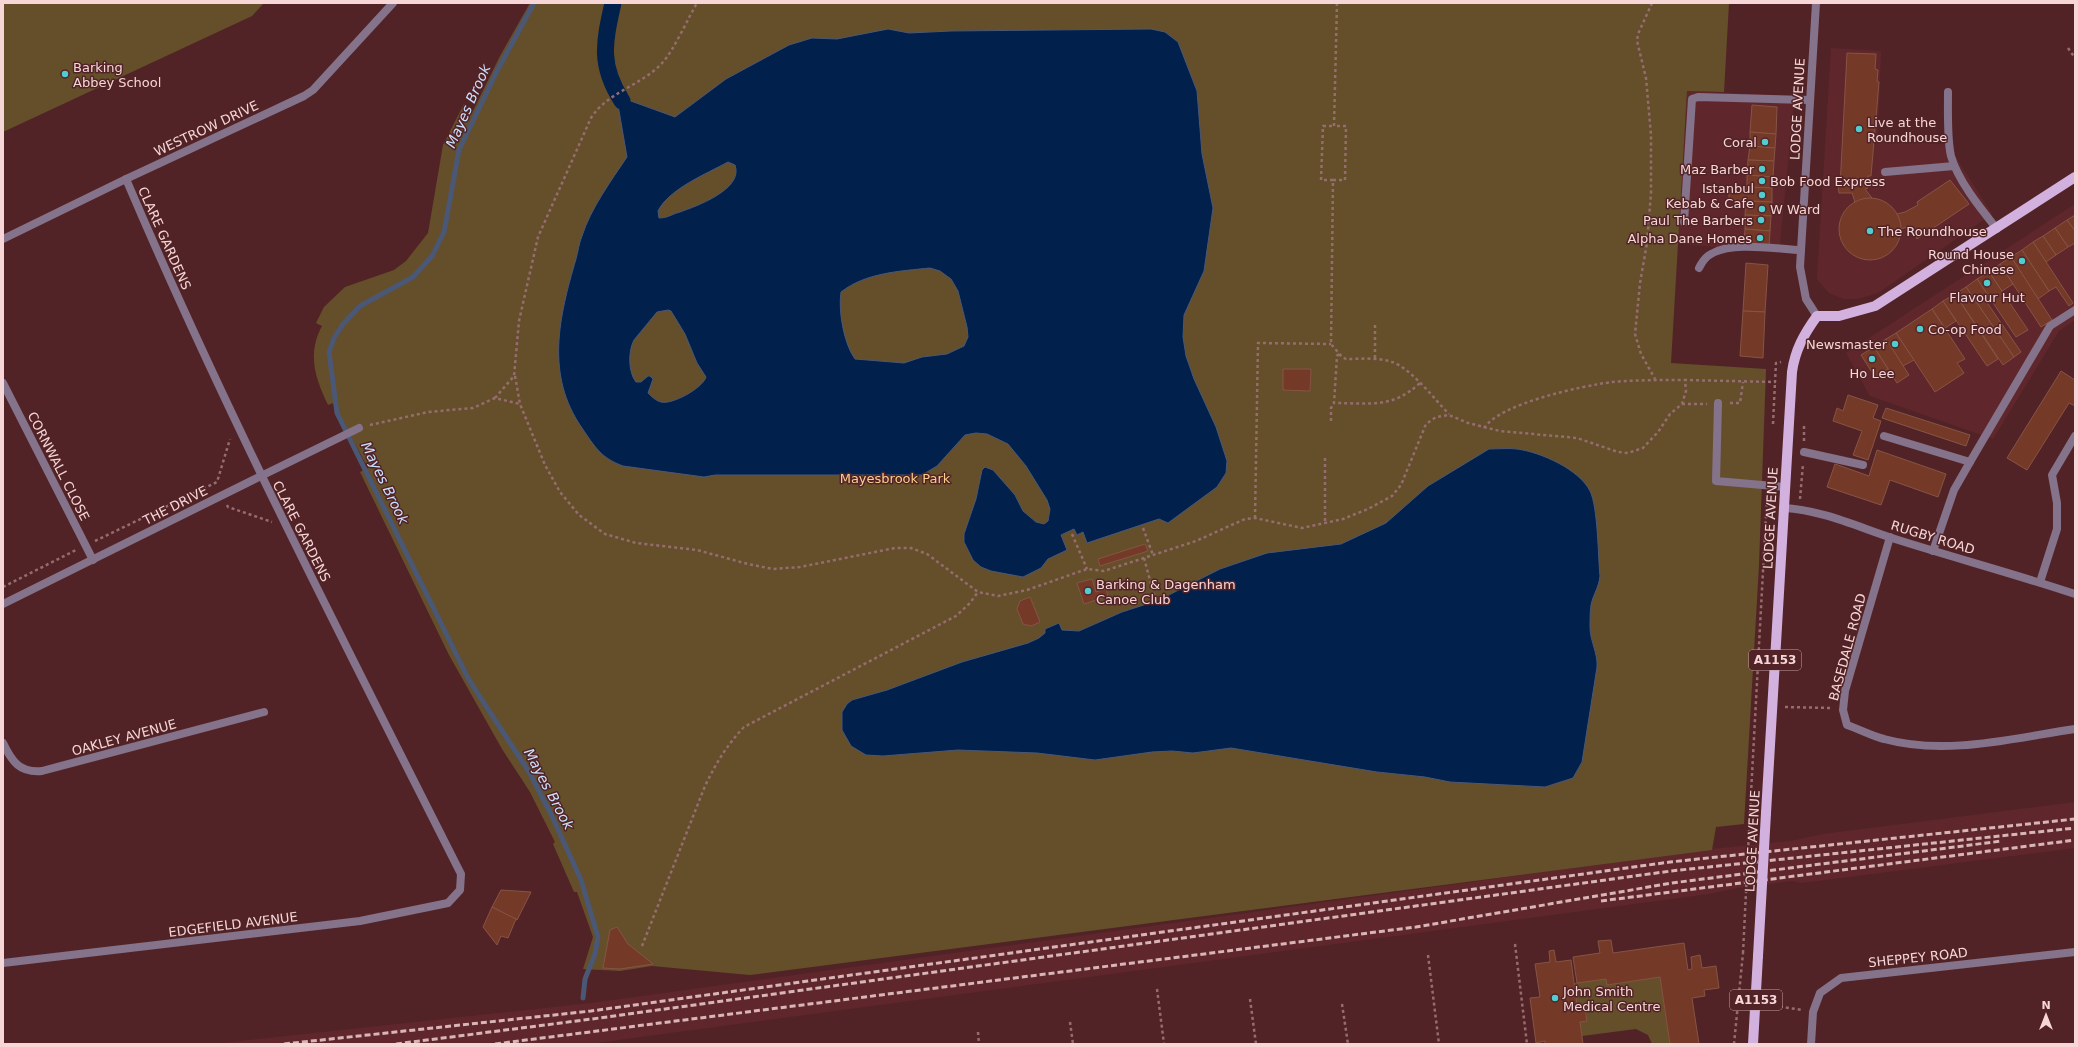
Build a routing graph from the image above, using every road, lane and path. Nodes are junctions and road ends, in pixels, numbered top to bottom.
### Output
1 (393, 3) edge
2 (697, 3) edge
3 (1337, 3) edge
4 (1652, 3) edge
5 (1816, 3) edge
6 (2068, 48) dead end
7 (2075, 58) edge
8 (1948, 92) dead end
9 (1810, 100) junction
10 (1334, 126) junction
11 (1954, 166) junction
12 (1885, 172) dead end
13 (2075, 178) edge
14 (126, 179) junction
15 (1333, 180) junction
16 (1684, 222) dead end
17 (1997, 229) junction
18 (3, 239) edge
19 (1801, 250) junction
20 (1699, 268) dead end
21 (2075, 310) edge
22 (1817, 316) junction
23 (1375, 325) dead end
24 (1331, 344) junction
25 (1339, 354) junction
26 (1375, 360) junction
27 (1793, 361) junction
28 (514, 376) junction
29 (1655, 379) junction
30 (1685, 380) junction
31 (1743, 382) junction
32 (1775, 382) junction
33 (3, 383) edge
34 (1420, 383) junction
35 (495, 398) junction
36 (1334, 403) junction
37 (1718, 403) junction
38 (520, 404) junction
39 (1682, 404) junction
40 (1449, 415) junction
41 (1331, 421) dead end
42 (1773, 424) dead end
43 (1804, 425) dead end
44 (359, 428) joint
45 (1484, 428) junction
46 (240, 431) junction
47 (1884, 436) dead end
48 (2075, 436) edge
49 (1804, 452) junction
50 (1325, 458) dead end
51 (1970, 462) junction
52 (1863, 465) dead end
53 (261, 476) junction
54 (1785, 487) junction
55 (223, 495) junction
56 (1784, 508) junction
57 (1766, 509) dead end
58 (1800, 509) junction
59 (281, 517) junction
60 (1255, 518) junction
61 (1325, 524) junction
62 (1143, 528) dead end
63 (1072, 534) dead end
64 (1890, 537) junction
65 (86, 546) junction
66 (1933, 551) junction
67 (1153, 555) junction
68 (1144, 558) junction
69 (93, 560) junction
70 (1087, 569) junction
71 (2040, 582) junction
72 (3, 587) edge
73 (978, 592) junction
74 (2075, 594) edge
75 (1154, 595) dead end
76 (3, 604) edge
77 (1795, 708) dead end
78 (1830, 708) dead end
79 (264, 712) dead end
80 (2075, 729) edge
81 (3, 744) edge
82 (460, 890) joint
83 (1515, 944) dead end
84 (642, 946) dead end
85 (2075, 952) edge
86 (1428, 955) dead end
87 (3, 963) edge
88 (1157, 989) dead end
89 (1250, 999) dead end
90 (1342, 1004) dead end
91 (1779, 1006) dead end
92 (1804, 1010) dead end
93 (1070, 1022) dead end
94 (978, 1032) dead end
95 (979, 1044) edge
96 (1072, 1044) edge
97 (1164, 1044) edge
98 (1256, 1044) edge
99 (1348, 1044) edge
100 (1439, 1044) edge
101 (1527, 1044) edge
102 (1734, 1044) edge
103 (1753, 1044) edge
104 (1811, 1044) edge

1 - 14 street, WESTROW DRIVE
2 - 28 path
3 - 10 path
4 - 29 path
5 - 9 street, LODGE AVENUE
6 - 7 path
8 - 11 street
9 - 16 street
9 - 19 street, LODGE AVENUE
10 - 15 path
10 - 15 path
11 - 12 street
11 - 17 street
13 - 17 main road
14 - 18 street, WESTROW DRIVE
14 - 46 street, CLARE GARDENS
15 - 24 path
17 - 22 main road
19 - 20 street
19 - 22 street, LODGE AVENUE
21 - 51 street
22 - 27 main road, LODGE AVENUE / A1153
23 - 26 path
24 - 25 path
24 - 60 path
25 - 26 path
25 - 36 path
26 - 34 path
27 - 32 path
27 - 54 main road, LODGE AVENUE / A1153
28 - 35 path
28 - 38 path
29 - 30 path
29 - 45 path
30 - 31 path
30 - 39 path
31 - 32 path
31 - 37 path
32 - 42 path
33 - 65 street, CORNWALL CLOSE
34 - 36 path
34 - 40 path
35 - 38 path
35 - 44 path
36 - 41 path
37 - 39 path
37 - 54 street
38 - 73 path
39 - 45 path
40 - 45 path
40 - 61 path
43 - 49 path
44 - 53 street, THE DRIVE
46 - 53 street, CLARE GARDENS
46 - 65 path
47 - 51 street
48 - 71 street
49 - 52 street
49 - 58 path
50 - 61 path
51 - 66 street
53 - 55 street, THE DRIVE
53 - 59 street, CLARE GARDENS
54 - 56 main road, LODGE AVENUE / A1153
55 - 59 path
55 - 69 street, THE DRIVE
56 - 58 street, RUGBY ROAD
56 - 103 main road, LODGE AVENUE / A1153, bridge
57 - 102 path, bridge
58 - 64 street, RUGBY ROAD
59 - 82 street, CLARE GARDENS
60 - 61 path
60 - 67 path
62 - 67 path
63 - 70 path
64 - 66 street, RUGBY ROAD
64 - 80 street, BASEDALE ROAD
65 - 69 street, CORNWALL CLOSE
65 - 72 path
66 - 71 street, RUGBY ROAD
67 - 68 path
68 - 70 path
68 - 75 path
69 - 76 street, THE DRIVE
70 - 73 path
71 - 74 street, RUGBY ROAD
73 - 84 path
77 - 78 path
79 - 81 street, OAKLEY AVENUE
82 - 87 street, EDGEFIELD AVENUE
83 - 101 path
85 - 104 street, SHEPPEY ROAD
86 - 100 path
88 - 97 path
89 - 98 path
90 - 99 path
91 - 92 path
93 - 96 path
94 - 95 path

